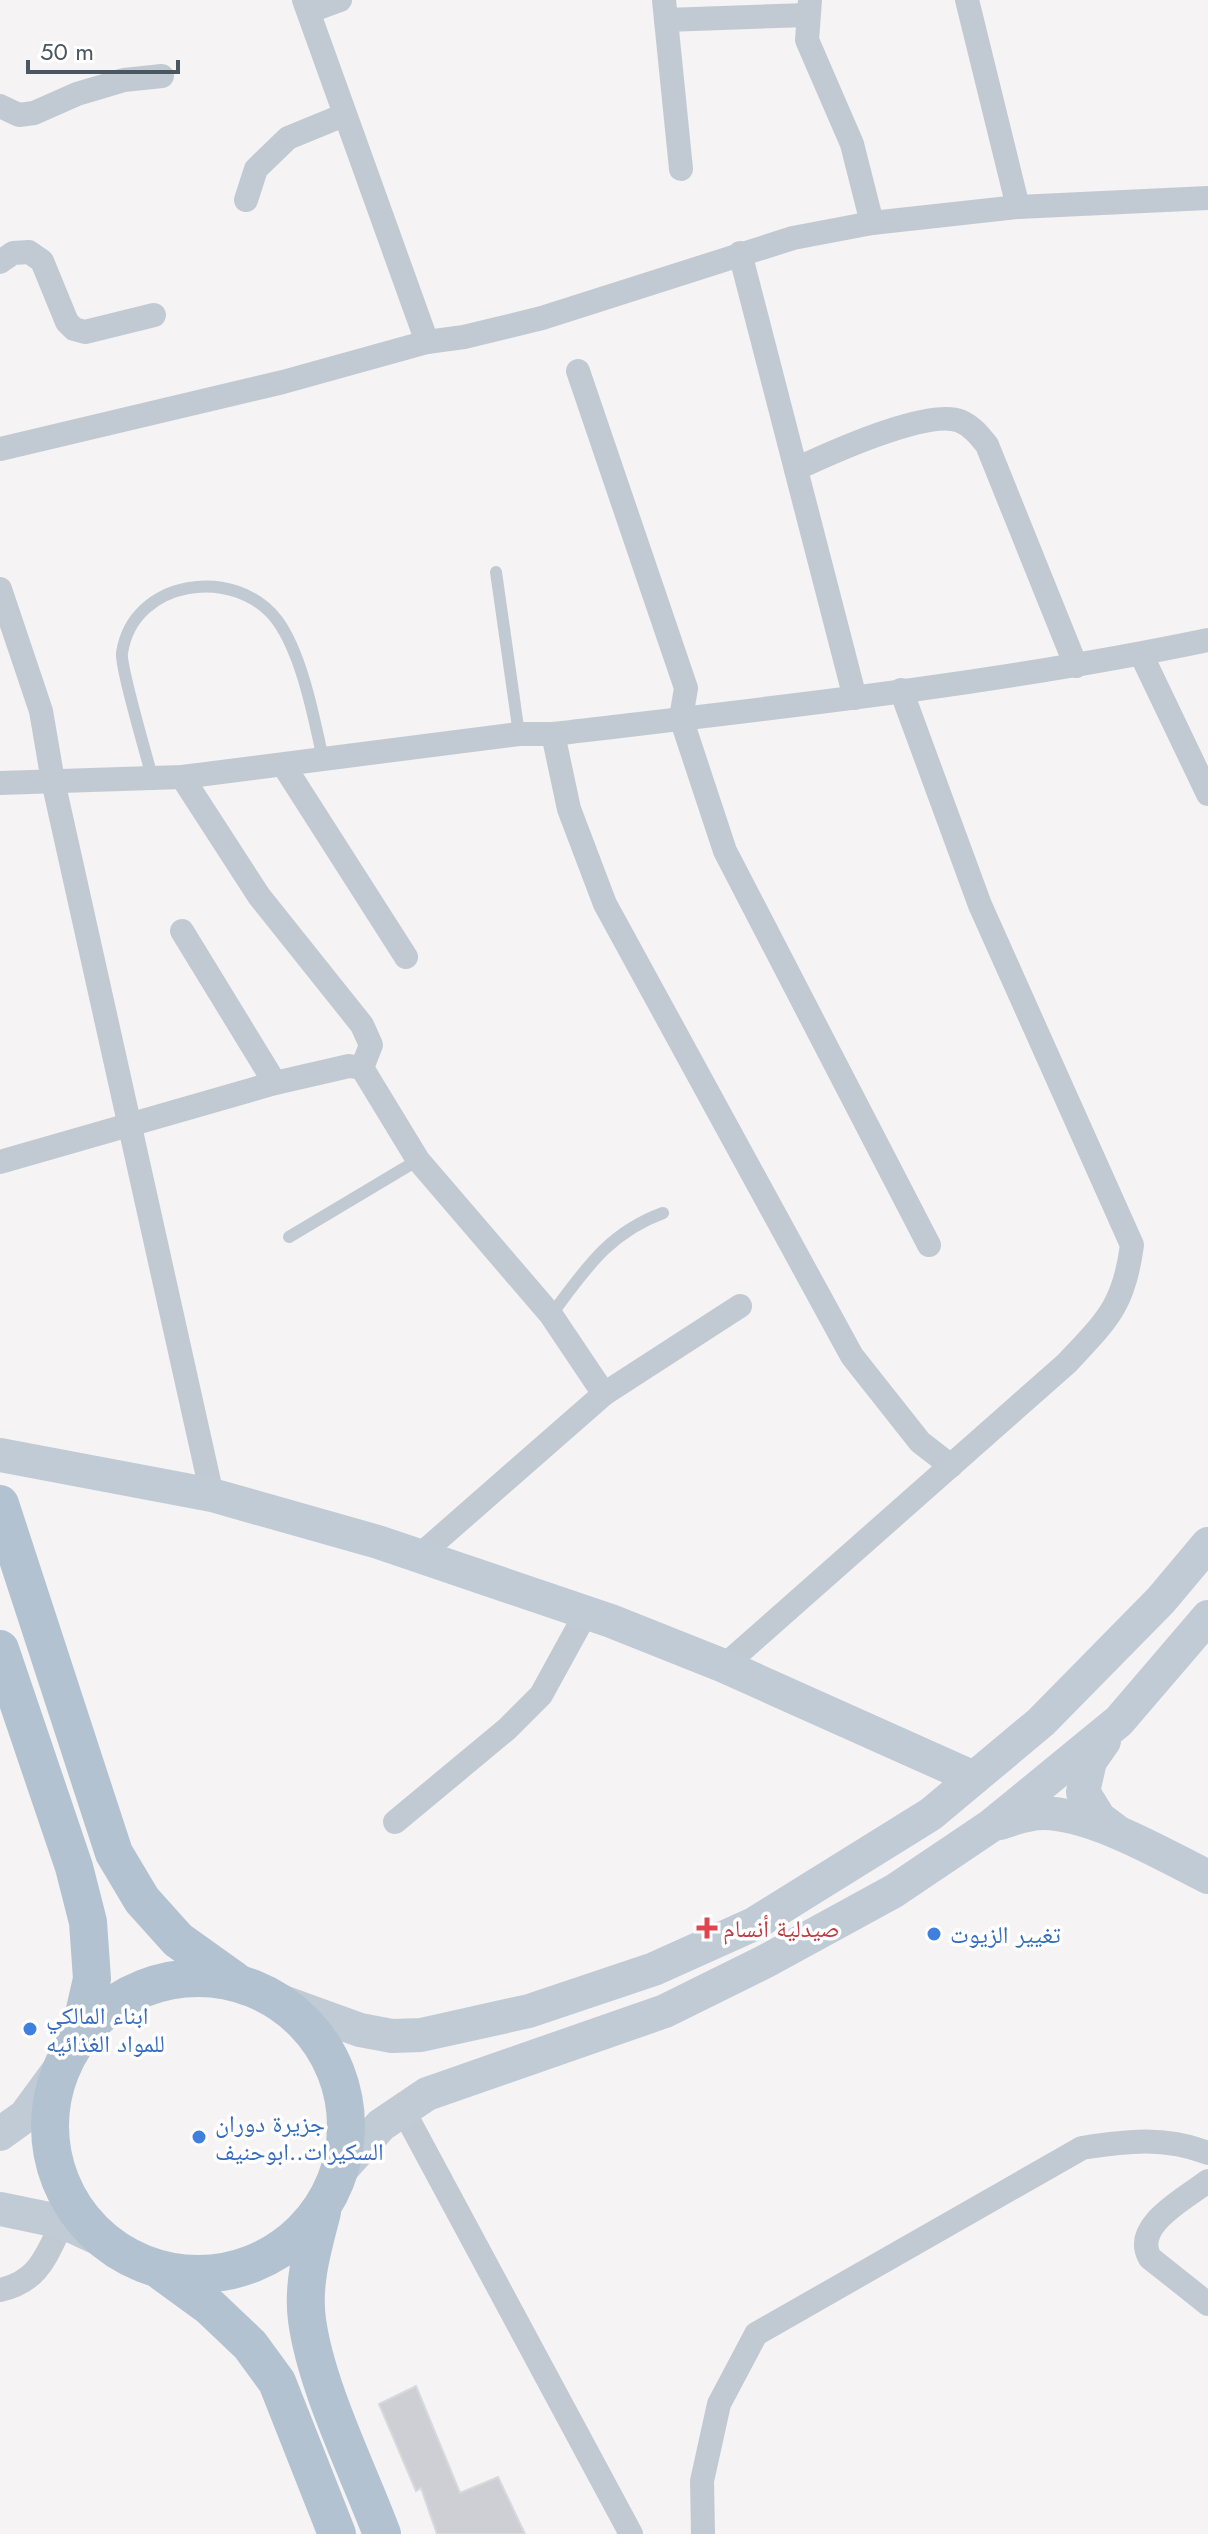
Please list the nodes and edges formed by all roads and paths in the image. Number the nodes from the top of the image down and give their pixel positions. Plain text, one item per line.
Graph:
1 (340, 0) edge
2 (967, 0) edge
3 (307, 5) edge
4 (808, 7) edge
5 (665, 10) edge
6 (162, 76) dead end
7 (0, 106) edge
8 (344, 115) junction
9 (681, 169) dead end
10 (1208, 198) edge
11 (246, 200) dead end
12 (1018, 207) junction
13 (872, 223) junction
14 (740, 253) junction
15 (0, 262) edge
16 (154, 315) dead end
17 (427, 342) junction
18 (578, 371) dead end
19 (0, 449) edge
20 (796, 469) junction
21 (496, 572) dead end
22 (0, 589) edge
23 (1208, 640) edge
24 (1141, 654) junction
25 (1076, 666) junction
26 (901, 690) junction
27 (855, 698) junction
28 (681, 718) junction
29 (519, 734) junction
30 (553, 734) junction
31 (323, 759) junction
32 (284, 766) junction
33 (152, 777) junction
34 (182, 777) junction
35 (53, 781) junction
36 (0, 783) edge
37 (1208, 794) edge
38 (182, 931) dead end
39 (406, 957) dead end
40 (362, 1068) junction
41 (275, 1083) junction
42 (129, 1125) junction
43 (418, 1160) junction
44 (0, 1162) edge
45 (663, 1213) dead end
46 (289, 1237) dead end
47 (929, 1245) dead end
48 (740, 1306) dead end
49 (551, 1315) junction
50 (604, 1394) junction
51 (0, 1455) edge
52 (951, 1466) junction
53 (212, 1495) junction
54 (0, 1504) edge
55 (1208, 1544) edge
56 (419, 1556) junction
57 (586, 1613) junction
58 (1208, 1617) edge
59 (0, 1649) edge
60 (724, 1666) junction
61 (1119, 1721) junction
62 (974, 1778) junction
63 (395, 1822) dead end
64 (992, 1825) junction
65 (1122, 1835) junction
66 (1208, 1877) edge
67 (234, 1980) junction
68 (280, 2001) junction
69 (70, 2052) junction
70 (402, 2108) junction
71 (0, 2134) edge
72 (1208, 2153) edge
73 (339, 2172) junction
74 (1208, 2181) edge
75 (323, 2206) junction
76 (0, 2209) edge
77 (63, 2222) junction
78 (100, 2239) junction
79 (159, 2270) junction
80 (0, 2290) edge
81 (1208, 2304) edge
82 (337, 2534) edge
83 (382, 2534) edge
84 (631, 2534) edge
85 (703, 2534) edge

1 - 3 street
2 - 12 street
3 - 8 street
4 - 5 street
4 - 13 street
5 - 9 street
6 - 7 street
8 - 11 street
8 - 17 street
10 - 12 street
12 - 13 street
13 - 14 street
14 - 17 street
14 - 20 street
15 - 16 street
17 - 19 street
18 - 28 street
20 - 25 street
20 - 27 street
21 - 29 lane
22 - 35 street
23 - 24 street
24 - 25 street
24 - 37 street
25 - 26 street
26 - 27 street
26 - 52 street
27 - 28 street
28 - 30 street
28 - 47 street
29 - 30 street
29 - 31 street
30 - 52 street
31 - 32 street
31 - 33 lane
32 - 34 street
32 - 39 street
33 - 34 street
33 - 35 street
34 - 40 street
35 - 36 street
35 - 42 street
38 - 41 street
40 - 41 street
40 - 43 street
41 - 42 street
42 - 44 street
42 - 53 street
43 - 46 lane
43 - 49 street
45 - 49 lane
48 - 50 street
49 - 50 street
50 - 56 street
51 - 53 main road
52 - 60 street
53 - 56 main road
54 - 67 main road
55 - 62 main road
56 - 57 main road
57 - 60 main road
57 - 63 street
58 - 61 main road
59 - 69 main road
60 - 62 main road
61 - 64 main road
61 - 65 main road
62 - 68 main road
64 - 65 main road
64 - 70 main road
65 - 66 main road
67 - 68 main road
67 - 69 main road
68 - 73 main road
69 - 71 main road
69 - 78 main road
70 - 73 main road
70 - 84 street
72 - 85 street
73 - 75 main road
74 - 81 street
75 - 79 main road
75 - 83 main road
76 - 77 main road
77 - 78 main road
77 - 80 street
78 - 79 main road
79 - 82 main road

